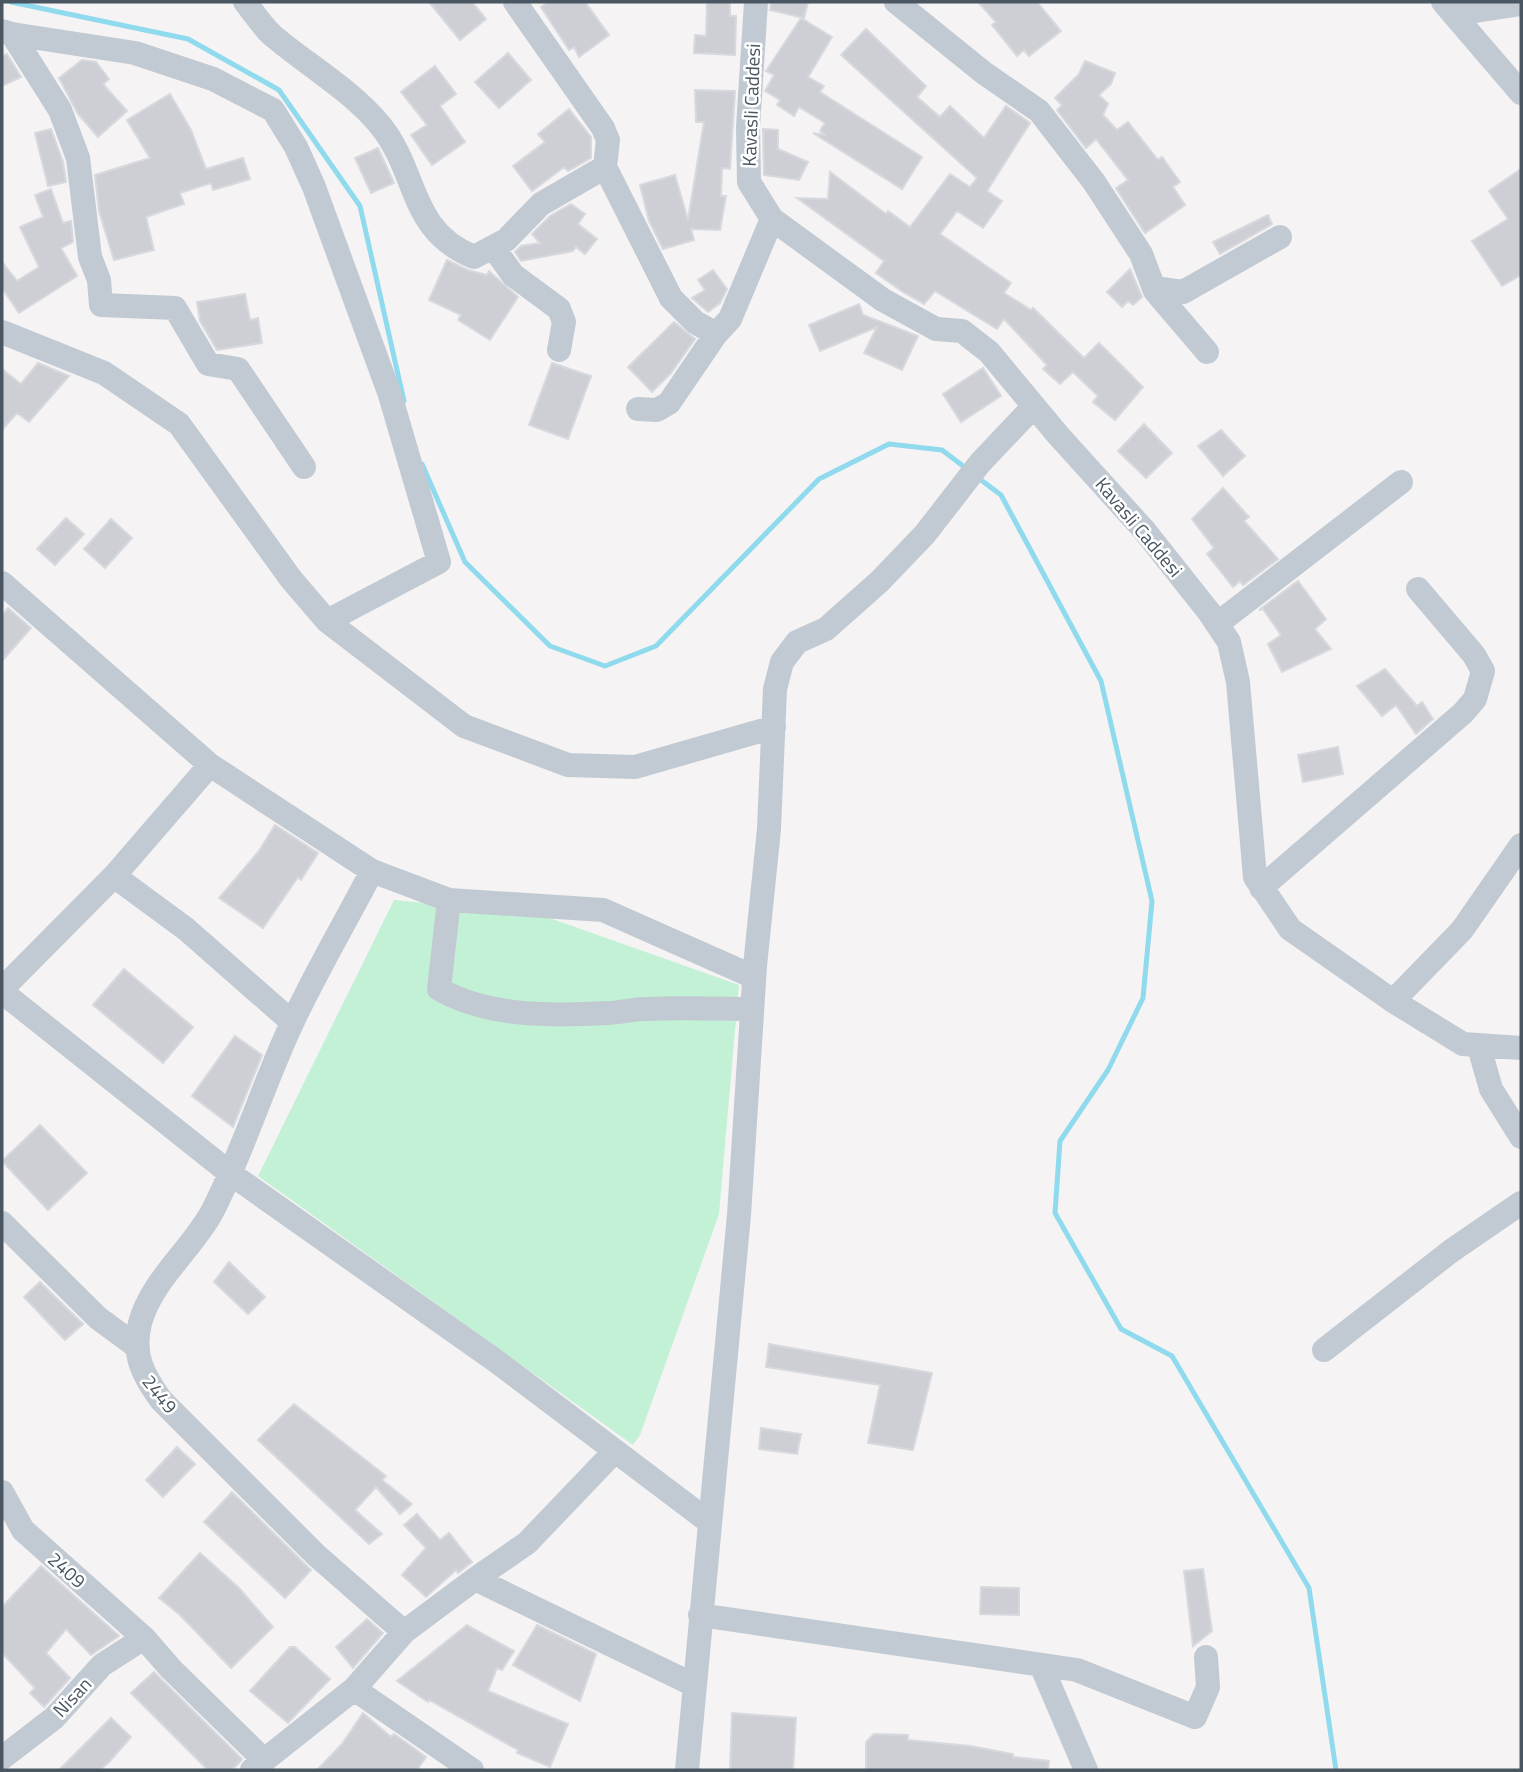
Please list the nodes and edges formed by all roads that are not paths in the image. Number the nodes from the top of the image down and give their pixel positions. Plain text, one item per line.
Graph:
1 (245, 2) edge
2 (515, 2) edge
3 (756, 2) edge
4 (896, 2) edge
5 (1521, 4) edge
6 (1449, 8) edge
7 (7, 32) edge
8 (1521, 93) edge
9 (605, 167) junction
10 (772, 219) junction
11 (1280, 237) dead end
12 (493, 247) junction
13 (1154, 288) junction
14 (2, 332) edge
15 (716, 334) junction
16 (559, 350) dead end
17 (1207, 352) dead end
18 (1034, 406) junction
19 (638, 410) dead end
20 (304, 467) dead end
21 (1401, 482) dead end
22 (2, 583) edge
23 (1418, 589) dead end
24 (327, 621) junction
25 (1217, 624) junction
26 (774, 727) junction
27 (210, 765) junction
28 (1521, 845) edge
29 (372, 871) junction
30 (114, 876) junction
31 (1261, 888) junction
32 (449, 900) junction
33 (754, 976) junction
34 (2, 990) edge
35 (1393, 1001) junction
36 (752, 1009) junction
37 (292, 1022) junction
38 (1479, 1047) junction
39 (1521, 1048) edge
40 (1521, 1137) edge
41 (231, 1174) junction
42 (1521, 1203) edge
43 (2, 1223) edge
44 (136, 1346) junction
45 (1324, 1350) dead end
46 (615, 1451) junction
47 (2, 1492) edge
48 (708, 1521) junction
49 (475, 1578) junction
50 (700, 1615) junction
51 (404, 1632) junction
52 (144, 1638) junction
53 (1206, 1657) dead end
54 (1041, 1665) junction
55 (694, 1685) junction
56 (354, 1689) junction
57 (2, 1758) edge
58 (258, 1765) edge
59 (472, 1770) edge
60 (687, 1770) edge
61 (1086, 1770) edge

1 - 12 street
2 - 9 street
3 - 10 street, Kavasli Caddesi
4 - 13 street
5 - 6 street
6 - 8 street
7 - 20 street
7 - 24 street
9 - 12 street
9 - 15 street
10 - 15 street
10 - 18 street, Kavasli Caddesi
11 - 13 street
12 - 16 street
13 - 17 street
14 - 24 street
15 - 19 street
18 - 25 street, Kavasli Caddesi
18 - 26 street
21 - 25 street
22 - 27 street
23 - 31 street
24 - 26 street
25 - 31 street, Kavasli Caddesi
26 - 33 street
27 - 29 street
27 - 30 street
28 - 35 street
29 - 32 street
29 - 37 street
30 - 34 street
30 - 37 street
31 - 35 street, Kavasli Caddesi
32 - 33 street
32 - 36 street
33 - 36 street
34 - 41 street
35 - 38 street, Kavasli Caddesi
36 - 48 street
37 - 41 street
38 - 39 street, Kavasli Caddesi
38 - 40 street
41 - 44 street
41 - 46 street
42 - 45 street
43 - 44 street
44 - 51 street, 2449
46 - 48 street
46 - 49 street
47 - 52 street, 2409
48 - 50 street
49 - 51 street
49 - 55 street
50 - 54 street
50 - 55 street
51 - 56 street
52 - 57 street, Nisan
52 - 58 street, 2409
53 - 54 street
54 - 61 street
55 - 60 street
56 - 58 street
56 - 59 street

